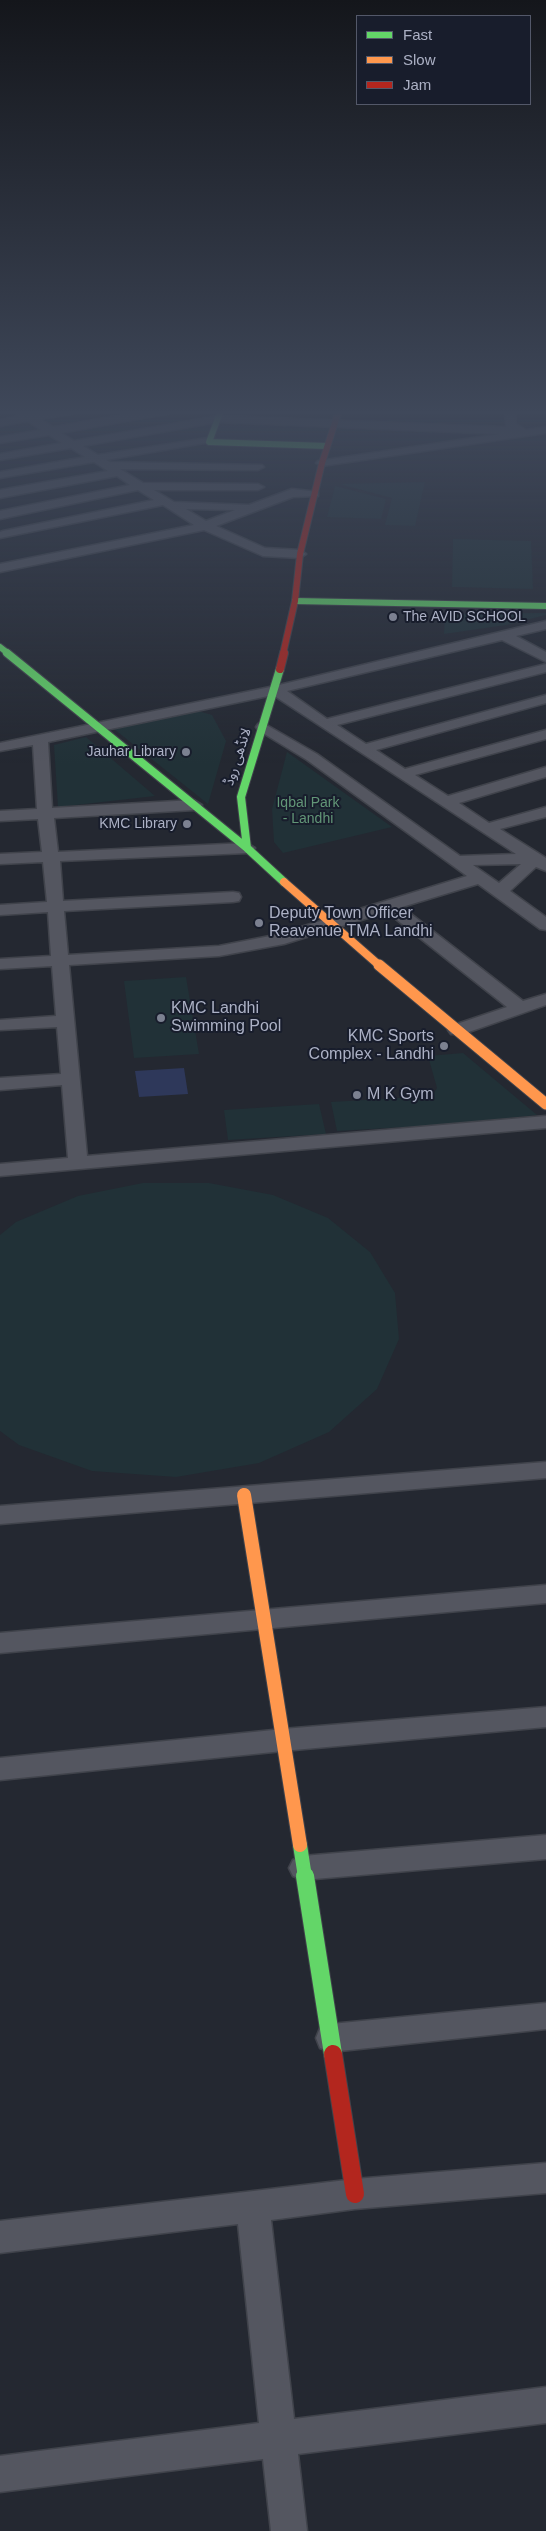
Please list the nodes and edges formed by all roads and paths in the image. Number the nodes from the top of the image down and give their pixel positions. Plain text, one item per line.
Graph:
1 (34, 528) edge
2 (194, 528) edge
3 (210, 528) edge
4 (306, 528) edge
5 (2, 534) edge
6 (300, 554) junction
7 (38, 559) junction
8 (0, 568) edge
9 (295, 601) junction
10 (546, 606) edge
11 (546, 625) edge
12 (506, 636) junction
13 (0, 647) edge
14 (546, 658) edge
15 (546, 668) edge
16 (275, 690) junction
17 (546, 700) edge
18 (325, 724) junction
19 (98, 726) junction
20 (263, 727) junction
21 (546, 734) edge
22 (40, 739) junction
23 (0, 747) edge
24 (363, 749) junction
25 (546, 772) edge
26 (402, 774) junction
27 (446, 802) junction
28 (194, 805) junction
29 (546, 812) edge
30 (44, 813) junction
31 (0, 816) edge
32 (487, 828) junction
33 (247, 848) junction
34 (51, 856) junction
35 (0, 860) edge
36 (542, 860) edge
37 (456, 861) junction
38 (479, 878) junction
39 (499, 892) junction
40 (233, 897) dead end
41 (390, 906) junction
42 (56, 907) junction
43 (0, 910) edge
44 (331, 925) junction
45 (546, 925) edge
46 (61, 960) junction
47 (0, 964) edge
48 (532, 1004) edge
49 (546, 1017) edge
50 (66, 1021) junction
51 (0, 1025) edge
52 (457, 1030) junction
53 (71, 1079) junction
54 (0, 1084) edge
55 (546, 1104) edge
56 (546, 1122) edge
57 (78, 1164) junction
58 (0, 1170) edge
59 (546, 1470) edge
60 (244, 1495) junction
61 (0, 1515) edge
62 (546, 1594) edge
63 (265, 1619) junction
64 (0, 1643) edge
65 (546, 1717) edge
66 (283, 1740) junction
67 (0, 1769) edge
68 (546, 1847) edge
69 (303, 1868) junction
70 (546, 2016) edge
71 (331, 2038) junction
72 (546, 2178) edge
73 (355, 2194) junction
74 (253, 2206) junction
75 (0, 2237) edge
76 (546, 2405) edge
77 (278, 2438) junction
78 (0, 2474) edge
79 (289, 2531) edge

1 - 5 street
2 - 7 street
3 - 6 street
4 - 6 main road, لانڈھی روڈ
5 - 7 street
6 - 9 main road, لانڈھی روڈ
7 - 8 street
9 - 10 main road
9 - 16 main road, لانڈھی روڈ
11 - 12 street
12 - 14 street
12 - 16 street
13 - 19 main road
15 - 18 street
16 - 18 street
16 - 19 street
16 - 20 main road, لانڈھی روڈ
17 - 24 street
18 - 24 street
19 - 22 street
19 - 28 main road
20 - 33 main road, لانڈھی روڈ
20 - 37 street
21 - 26 street
22 - 23 street
22 - 30 street
24 - 26 street
25 - 27 street
26 - 27 street
27 - 32 street
28 - 30 street
28 - 33 main road
29 - 32 street
30 - 31 street
30 - 34 street
32 - 36 street
33 - 34 street
33 - 44 main road
34 - 35 street
34 - 42 street
36 - 37 street
36 - 39 street
37 - 38 street
38 - 39 street
38 - 41 street
39 - 45 street
40 - 42 street
41 - 44 street
41 - 48 street
42 - 43 street
42 - 46 street
44 - 46 street
44 - 52 main road
46 - 47 street
46 - 50 street
48 - 49 street
48 - 52 street
50 - 51 street
50 - 53 street
52 - 55 main road
53 - 54 street
53 - 57 street
56 - 57 street
57 - 58 street
59 - 60 street
60 - 61 street
60 - 63 main road
62 - 63 street
63 - 64 street
63 - 66 main road
65 - 66 street
66 - 67 street
66 - 69 main road
68 - 69 street
69 - 71 main road
70 - 71 street
71 - 73 main road
72 - 73 street
73 - 74 street
74 - 75 street
74 - 77 street
76 - 77 street
77 - 78 street
77 - 79 street

